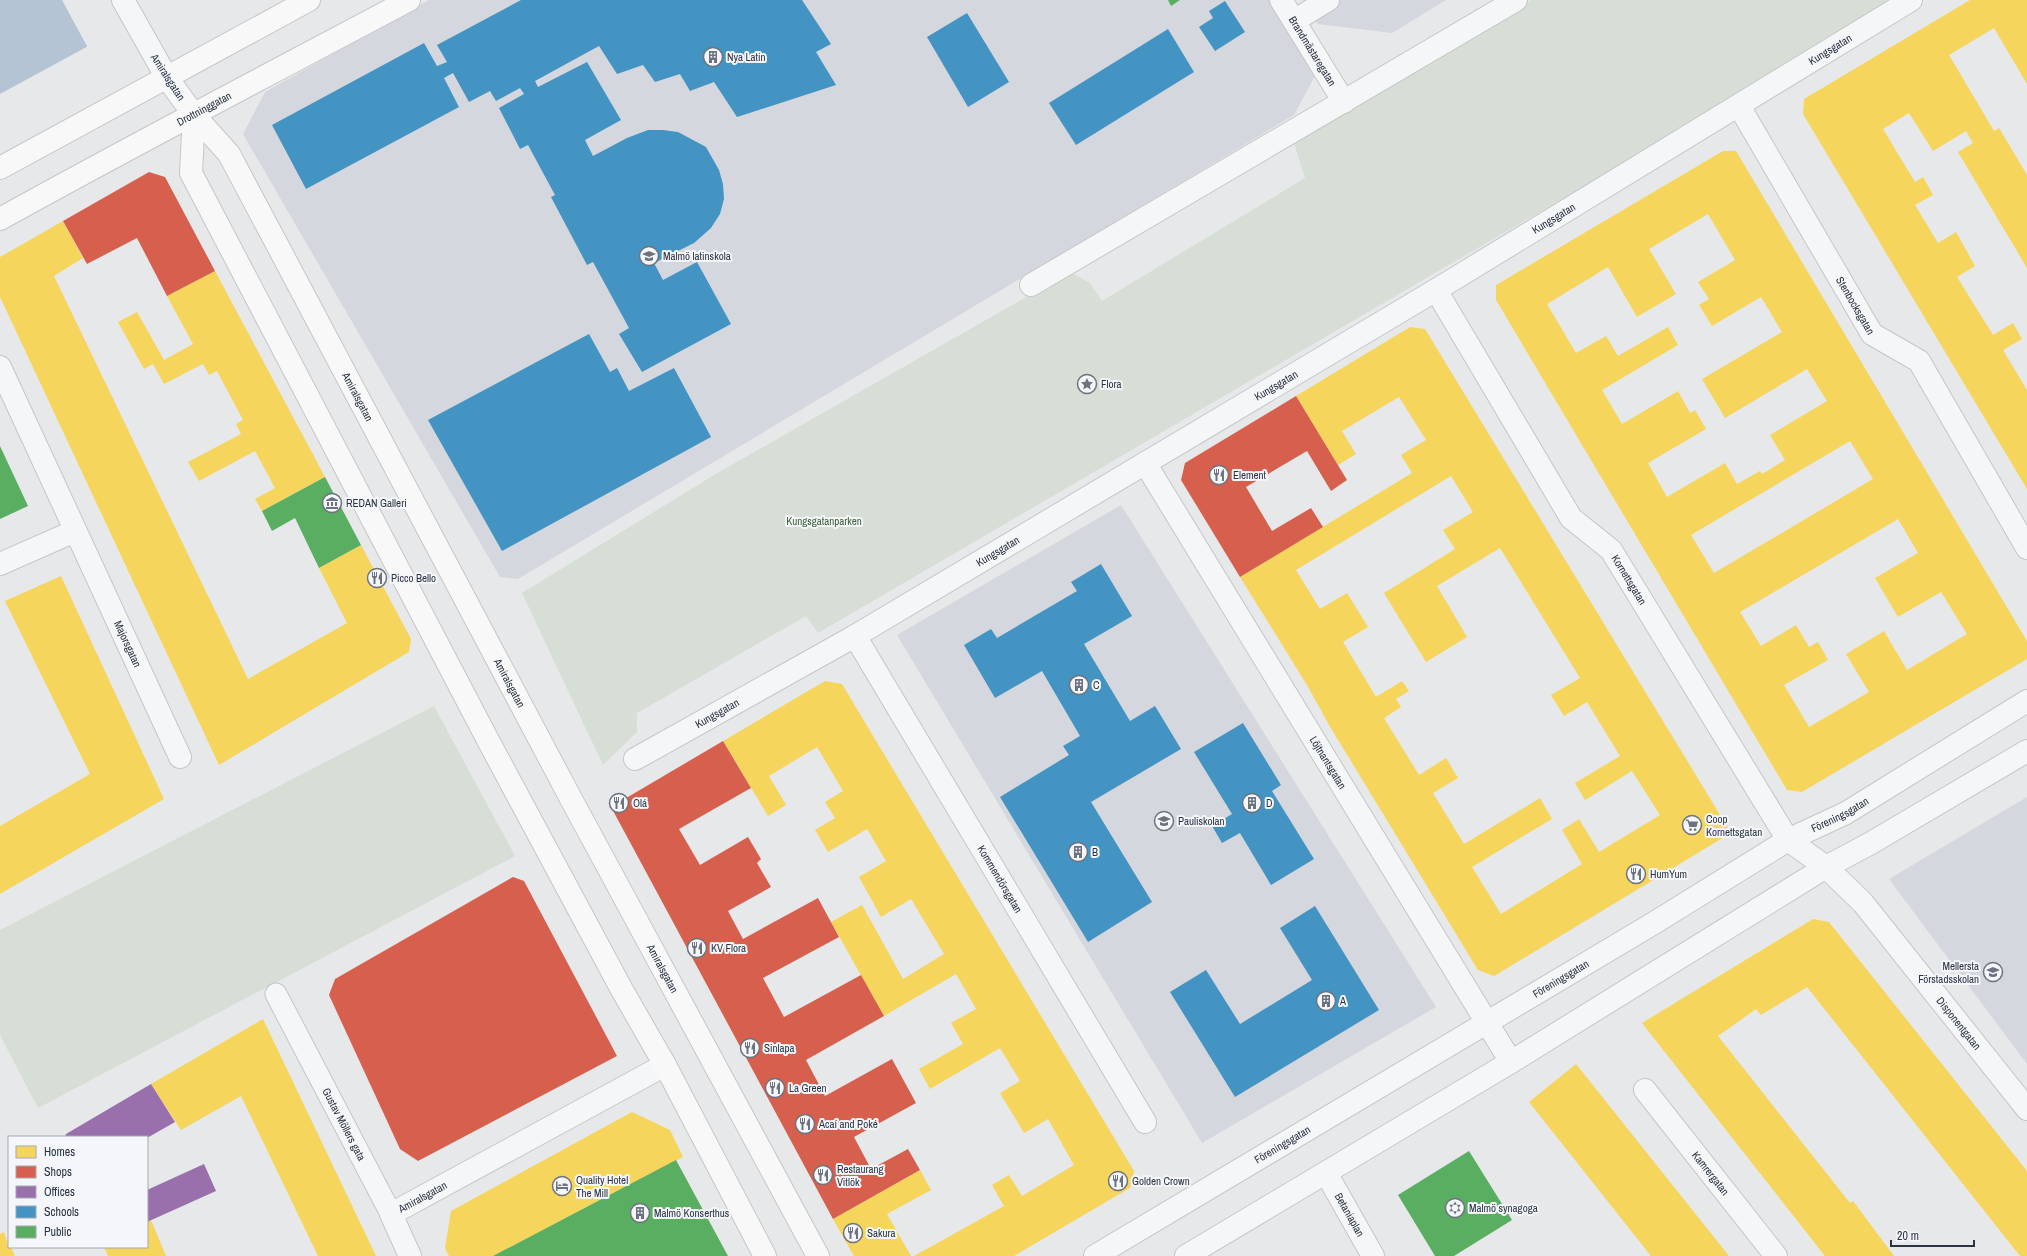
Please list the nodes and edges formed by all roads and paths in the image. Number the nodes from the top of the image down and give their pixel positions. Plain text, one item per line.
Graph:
1 (123, 0) edge
2 (309, 0) edge
3 (409, 0) edge
4 (1281, 0) edge
5 (1328, 0) edge
6 (1516, 0) edge
7 (1911, 0) edge
8 (1294, 21) junction
9 (167, 78) junction
10 (1344, 102) junction
11 (1739, 106) junction
12 (194, 115) junction
13 (0, 168) edge
14 (0, 219) edge
15 (1031, 285) dead end
16 (1436, 290) junction
17 (0, 367) edge
18 (1145, 463) junction
19 (75, 531) junction
20 (2027, 548) edge
21 (0, 564) edge
22 (854, 636) junction
23 (2027, 701) edge
24 (2027, 751) edge
25 (180, 758) dead end
26 (635, 759) dead end
27 (1788, 840) junction
28 (1826, 867) junction
29 (276, 994) dead end
30 (1487, 1022) junction
31 (1511, 1062) junction
32 (665, 1065) junction
33 (1645, 1090) dead end
34 (2027, 1109) edge
35 (1145, 1122) dead end
36 (1326, 1173) junction
37 (391, 1214) junction
38 (1196, 1254) edge
39 (410, 1256) edge
40 (765, 1256) edge
41 (818, 1256) edge
42 (1095, 1256) edge
43 (1374, 1256) edge
44 (1776, 1256) edge

1 - 9 street, Amiralsgatan
2 - 9 main road
3 - 12 main road, Drottninggatan
4 - 8 street, Brandmästaregatan
5 - 8 street
6 - 10 street
7 - 11 street, Kungsgatan
8 - 10 street, Brandmästaregatan
9 - 12 main road, Amiralsgatan
9 - 13 main road
10 - 15 street
11 - 16 street, Kungsgatan
11 - 20 street, Stenbocksgatan
12 - 14 main road, Drottninggatan
12 - 32 main road
12 - 41 main road, Amiralsgatan
16 - 18 street, Kungsgatan
16 - 27 street, Kornettsgatan
17 - 19 street, Majorsgatan
18 - 22 street, Kungsgatan
18 - 30 street, Löjtnantsgatan
19 - 21 street
19 - 25 street, Majorsgatan
22 - 26 street, Kungsgatan
22 - 35 street, Kommendörsgatan
23 - 27 street, Föreningsgatan
24 - 28 street
27 - 28 street, Kornettsgatan
27 - 30 street, Föreningsgatan
28 - 31 street
28 - 34 street, Disponentgatan
29 - 37 street, Gustav Möllers gata
30 - 31 street, Löjtnantsgatan
30 - 42 street, Föreningsgatan
31 - 36 street
32 - 37 street, Amiralsgatan
32 - 40 main road
33 - 44 street, Kamrergatan
36 - 38 street
36 - 43 street, Betaniaplan
37 - 39 street, Gustav Möllers gata

